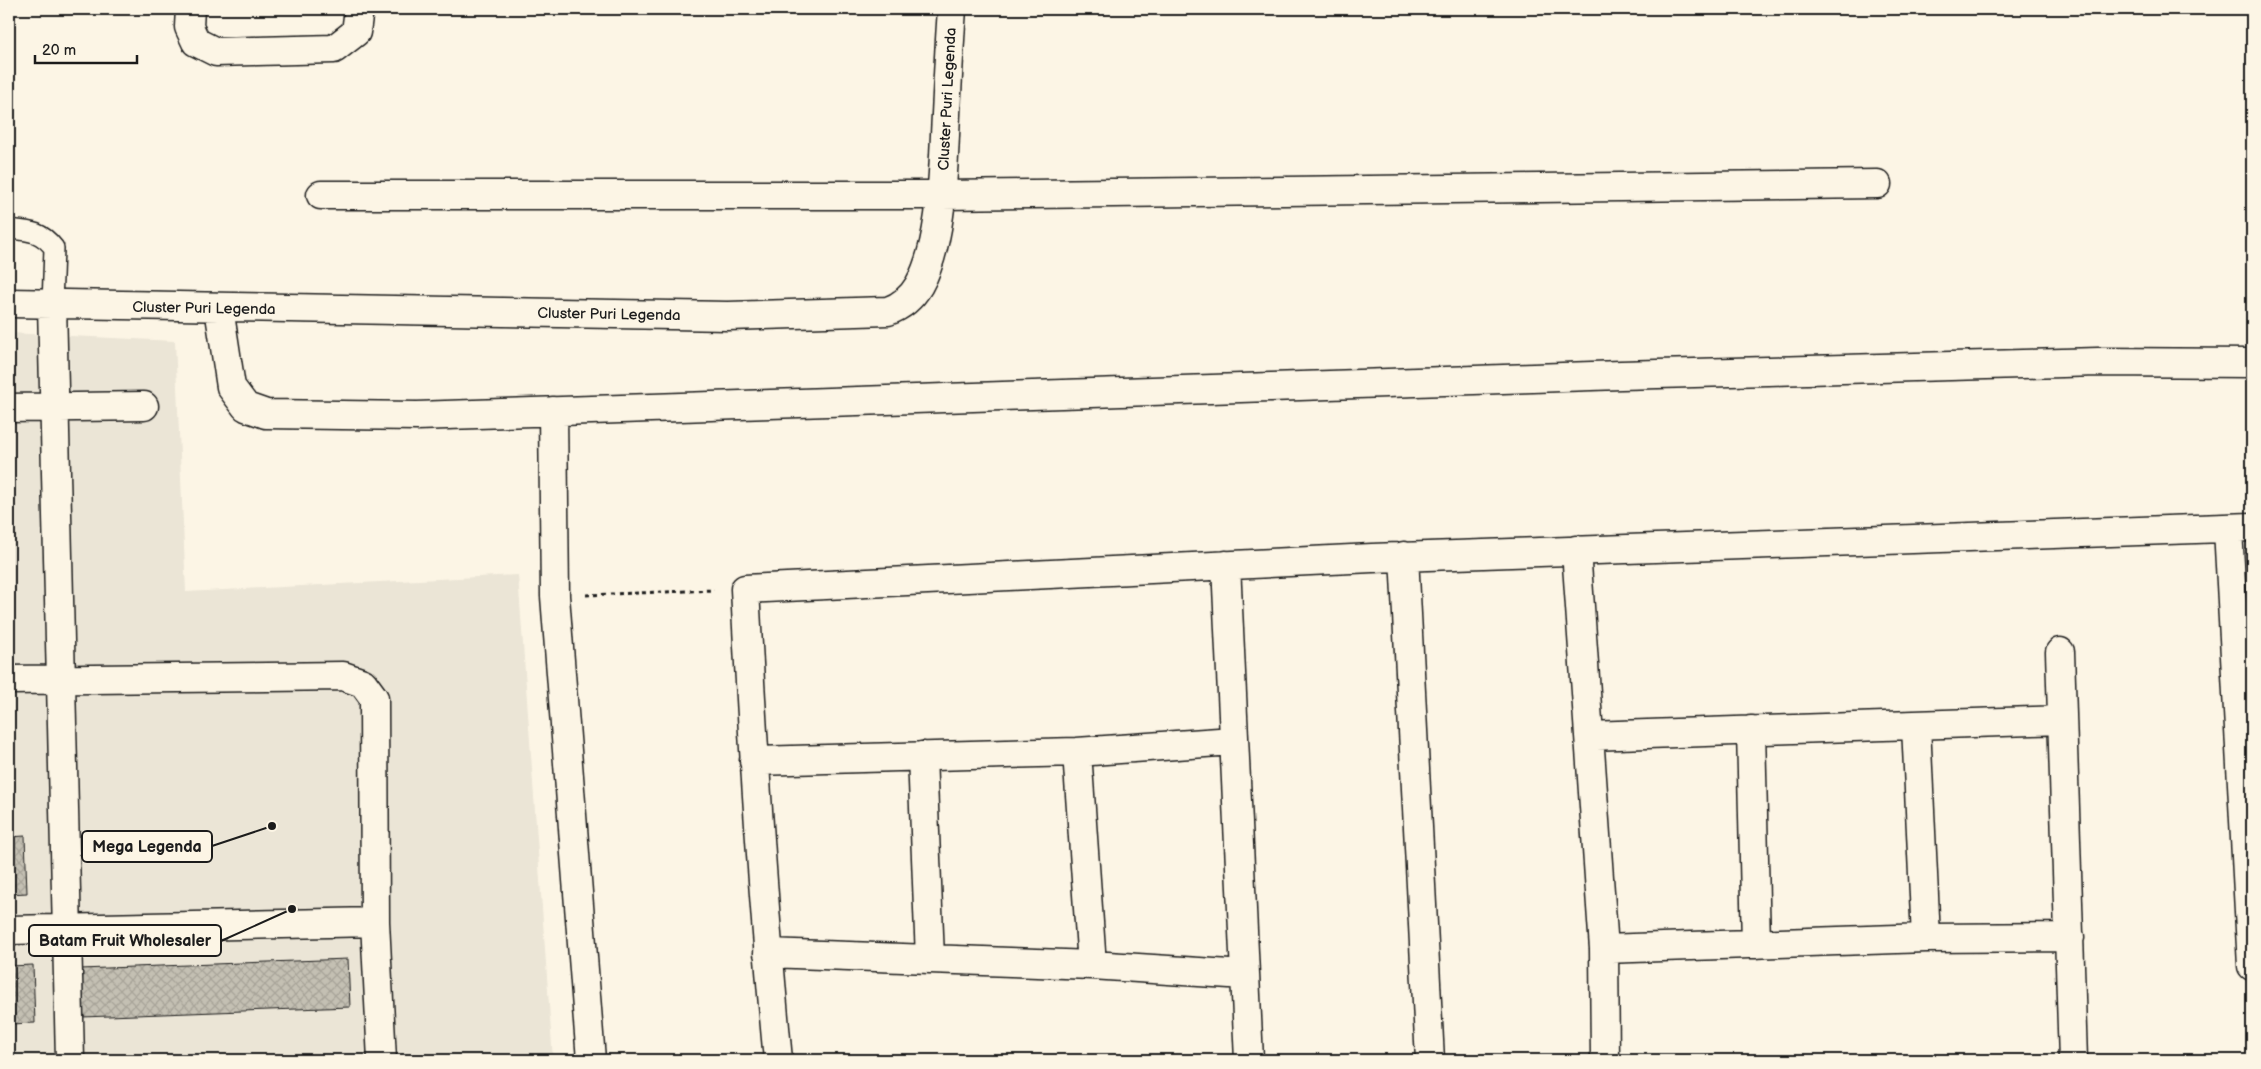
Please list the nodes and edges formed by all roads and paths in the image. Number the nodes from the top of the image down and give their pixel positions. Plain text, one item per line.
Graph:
1 (190, 9) edge
2 (359, 9) edge
3 (952, 9) edge
4 (1877, 184) dead end
5 (321, 195) dead end
6 (942, 195) junction
7 (9, 229) edge
8 (9, 303) edge
9 (52, 305) junction
10 (219, 308) junction
11 (2252, 362) edge
12 (144, 406) dead end
13 (54, 407) junction
14 (9, 408) edge
15 (553, 411) junction
16 (2240, 528) edge
17 (1576, 550) junction
18 (1404, 556) junction
19 (1226, 565) junction
20 (745, 589) junction
21 (555, 596) junction
22 (2060, 652) dead end
23 (60, 679) junction
24 (9, 680) edge
25 (2062, 720) junction
26 (1916, 726) junction
27 (1751, 730) junction
28 (1589, 736) junction
29 (1233, 741) junction
30 (1077, 752) junction
31 (922, 756) junction
32 (754, 761) junction
33 (375, 922) junction
34 (67, 928) junction
35 (9, 930) edge
36 (2070, 937) junction
37 (1926, 938) junction
38 (1756, 944) junction
39 (1604, 949) junction
40 (768, 954) junction
41 (930, 959) junction
42 (1092, 965) junction
43 (2252, 966) edge
44 (1245, 975) junction
45 (70, 1060) edge
46 (382, 1060) edge
47 (591, 1060) edge
48 (778, 1060) edge
49 (1249, 1060) edge
50 (1430, 1060) edge
51 (1605, 1060) edge
52 (2073, 1060) edge

1 - 2 street
3 - 6 street, Cluster Puri Legenda
4 - 6 street
5 - 6 street
6 - 10 street, Cluster Puri Legenda
7 - 9 lane
8 - 9 street, Cluster Puri Legenda
9 - 10 street, Cluster Puri Legenda
9 - 13 street
10 - 15 street
11 - 15 street
12 - 13 street
13 - 14 street
13 - 23 street
15 - 21 street
16 - 17 street
16 - 43 street
17 - 18 street
17 - 28 street
18 - 19 street
18 - 50 street
19 - 20 street
19 - 29 street
20 - 21 path
20 - 32 street
21 - 47 street
22 - 25 street
23 - 24 street
23 - 33 street
23 - 34 street
25 - 26 street
25 - 36 street
26 - 27 street
26 - 37 street
27 - 28 street
27 - 38 street
28 - 39 street
29 - 30 street
29 - 44 street
30 - 31 street
30 - 42 street
31 - 32 street
31 - 41 street
32 - 40 street
33 - 34 street
33 - 46 street
34 - 35 street
34 - 45 street
36 - 37 street
36 - 52 street
37 - 38 street
38 - 39 street
39 - 51 street
40 - 41 street
40 - 48 street
41 - 42 street
42 - 44 street
44 - 49 street

